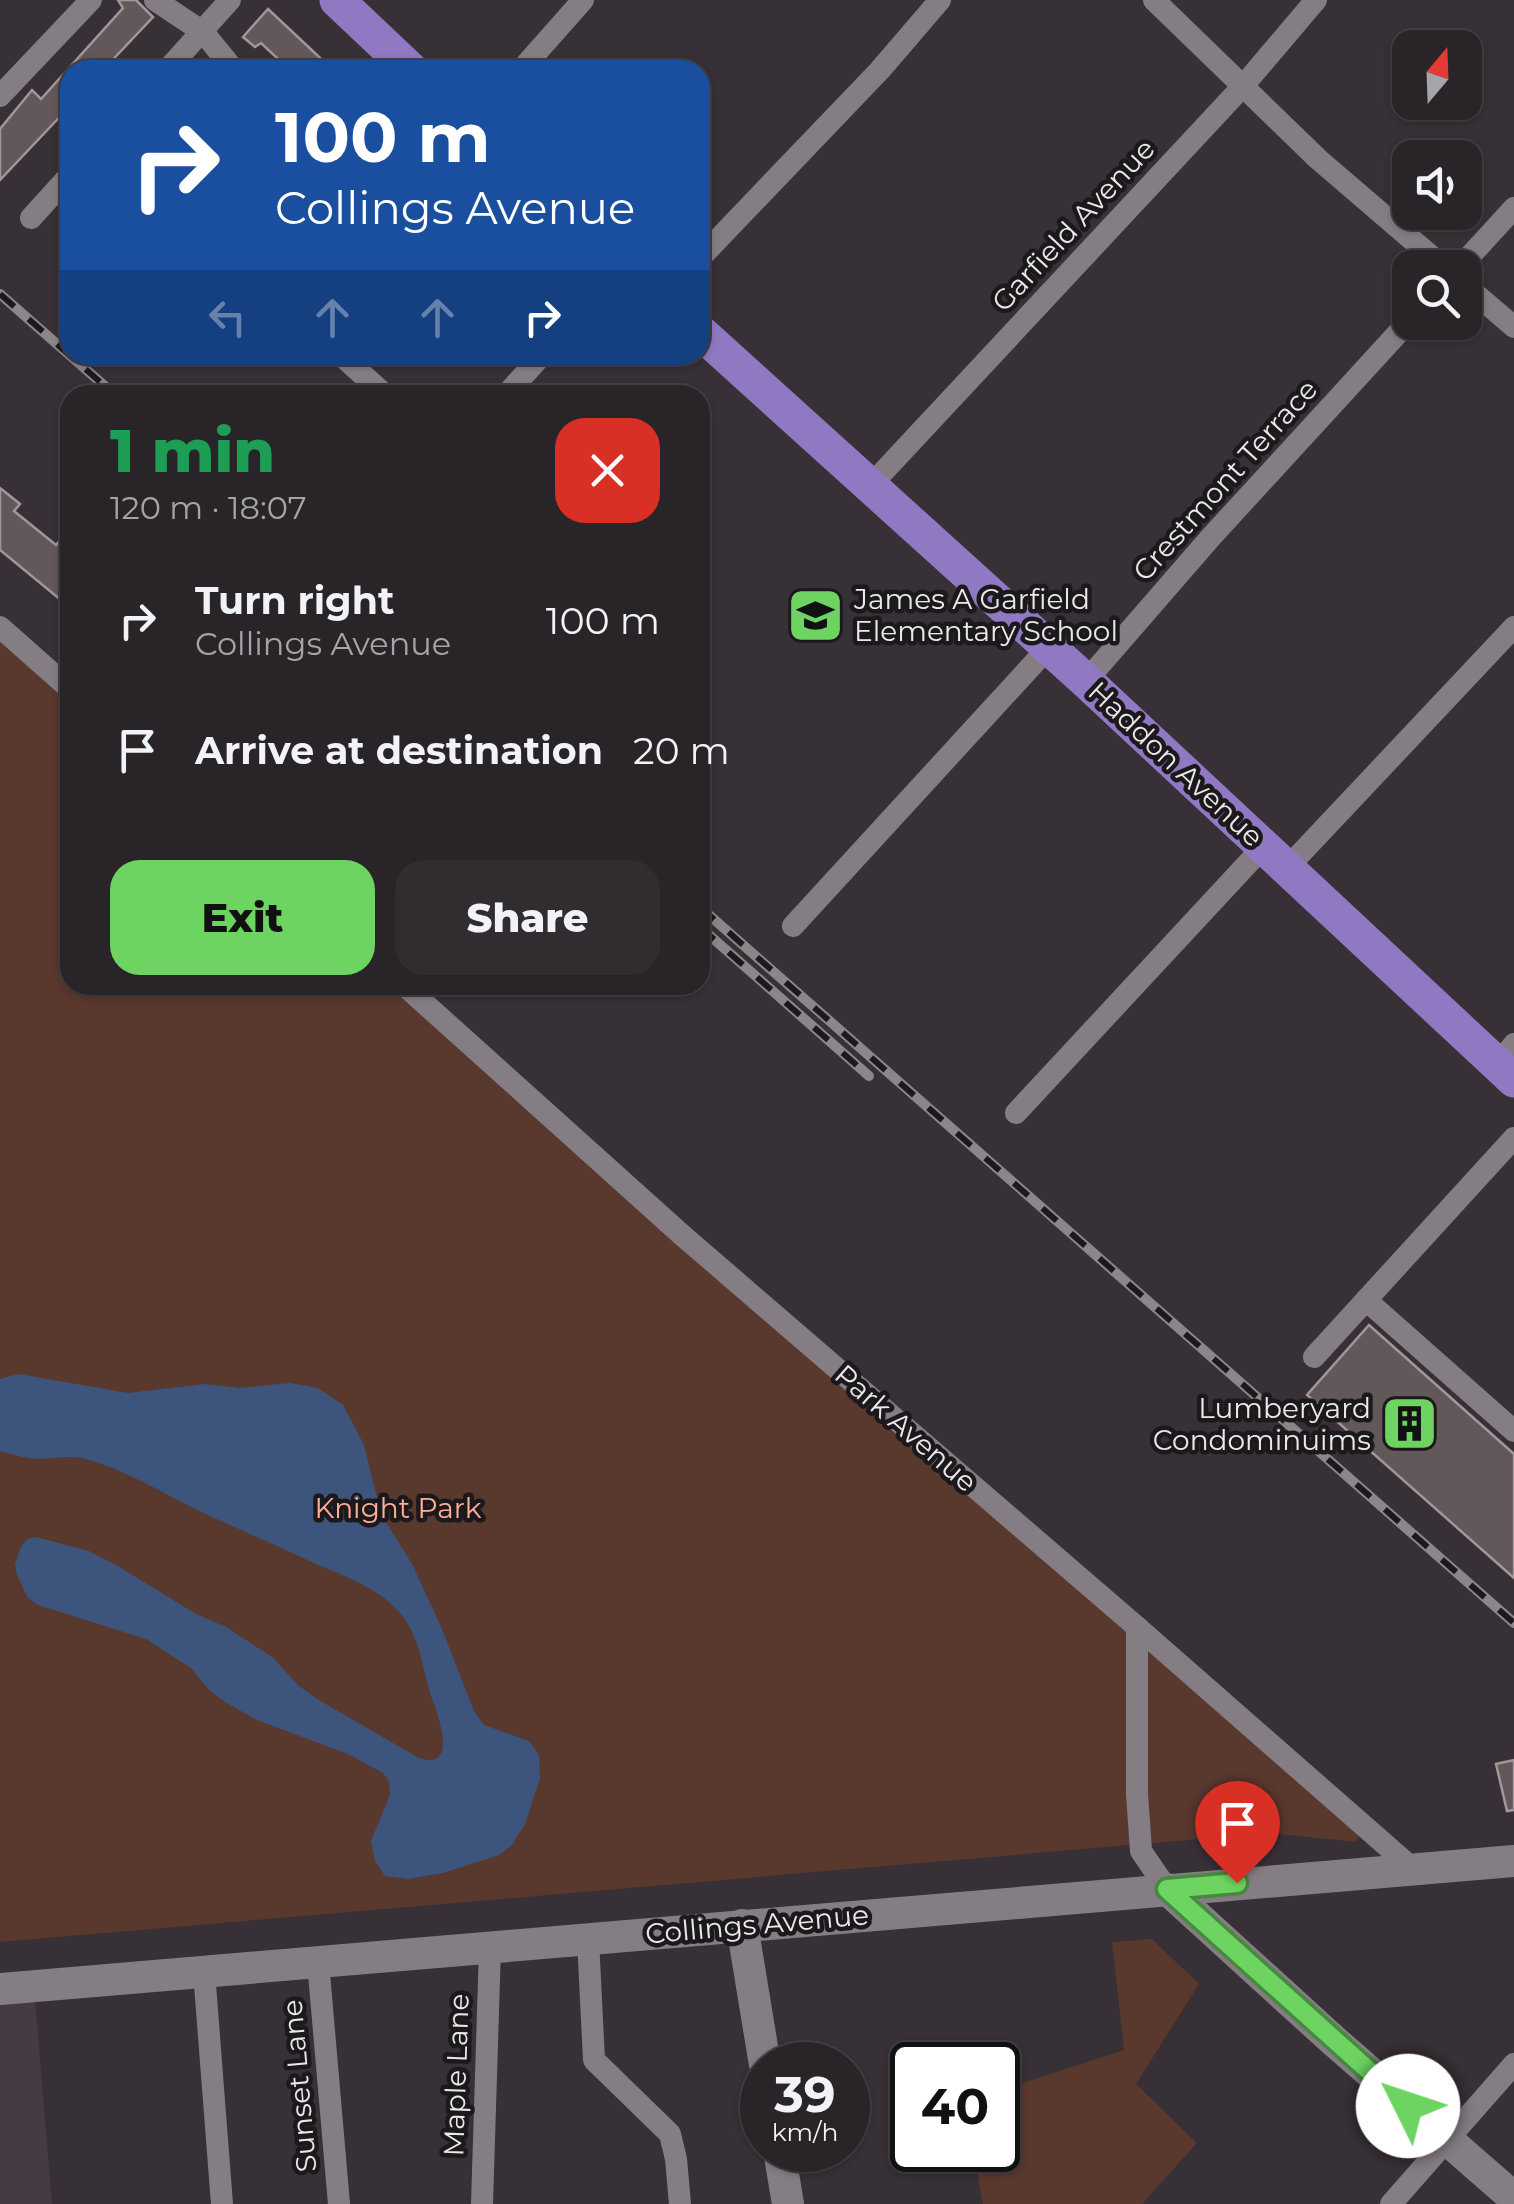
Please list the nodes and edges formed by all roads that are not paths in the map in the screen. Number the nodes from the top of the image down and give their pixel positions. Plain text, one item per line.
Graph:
1 (92, 0) edge
2 (155, 0) edge
3 (230, 0) edge
4 (336, 0) edge
5 (583, 0) edge
6 (940, 0) edge
7 (1154, 0) edge
8 (1316, 0) edge
9 (202, 32) junction
10 (176, 60) edge
11 (226, 60) edge
12 (400, 60) edge
13 (530, 60) edge
14 (1243, 86) junction
15 (0, 96) edge
16 (60, 186) edge
17 (1514, 208) edge
18 (31, 218) dead end
19 (710, 248) edge
20 (1424, 250) edge
21 (1475, 250) edge
22 (1482, 300) edge
23 (1514, 327) edge
24 (1392, 340) edge
25 (710, 341) edge
26 (352, 365) edge
27 (533, 365) edge
28 (374, 385) edge
29 (515, 385) edge
30 (870, 486) junction
31 (0, 627) edge
32 (1514, 627) edge
33 (1048, 648) junction
34 (1086, 680) junction
35 (60, 681) edge
36 (1276, 857) junction
37 (793, 926) dead end
38 (415, 995) edge
39 (1509, 1063) edge
40 (1016, 1113) dead end
41 (1514, 1138) edge
42 (1366, 1300) junction
43 (1314, 1357) dead end
44 (1514, 1432) edge
45 (1137, 1626) junction
46 (1514, 1860) edge
47 (1412, 1868) junction
48 (1167, 1889) junction
49 (742, 1925) junction
50 (588, 1939) junction
51 (490, 1947) junction
52 (318, 1962) junction
53 (204, 1972) junction
54 (0, 1990) edge
55 (761, 2042) edge
56 (1514, 2064) edge
57 (1447, 2140) junction
58 (783, 2172) edge
59 (1514, 2198) edge
60 (222, 2204) edge
61 (339, 2204) edge
62 (482, 2204) edge
63 (680, 2204) edge
64 (788, 2204) edge
65 (1391, 2204) edge

1 - 15 street
2 - 9 street
3 - 9 street
4 - 12 main road
5 - 13 street
6 - 19 street
7 - 14 street
8 - 14 street, Garfield Avenue
9 - 10 street
9 - 11 street
14 - 20 street
14 - 30 street, Garfield Avenue
16 - 18 street
17 - 21 street
22 - 23 street
24 - 34 street, Crestmont Terrace
25 - 30 main road, Haddon Avenue
26 - 28 street
27 - 29 street
30 - 33 main road, Haddon Avenue
31 - 35 street
32 - 36 street
33 - 34 main road, Haddon Avenue
33 - 37 street
34 - 36 main road, Haddon Avenue
36 - 39 main road, Haddon Avenue
36 - 40 street
38 - 45 street, Park Avenue
41 - 42 street
42 - 43 street
42 - 44 street
45 - 47 street, Park Avenue
45 - 48 street
46 - 47 main road, Collings Avenue
47 - 48 main road, Collings Avenue
48 - 49 main road, Collings Avenue
48 - 57 main road
49 - 50 main road, Collings Avenue
49 - 55 main road
50 - 51 main road, Collings Avenue
50 - 63 street
51 - 52 main road, Collings Avenue
51 - 62 street, Maple Lane
52 - 53 main road, Collings Avenue
52 - 61 street, Sunset Lane
53 - 54 main road, Collings Avenue
53 - 60 street
56 - 57 street
57 - 59 main road
57 - 65 street
58 - 64 main road

